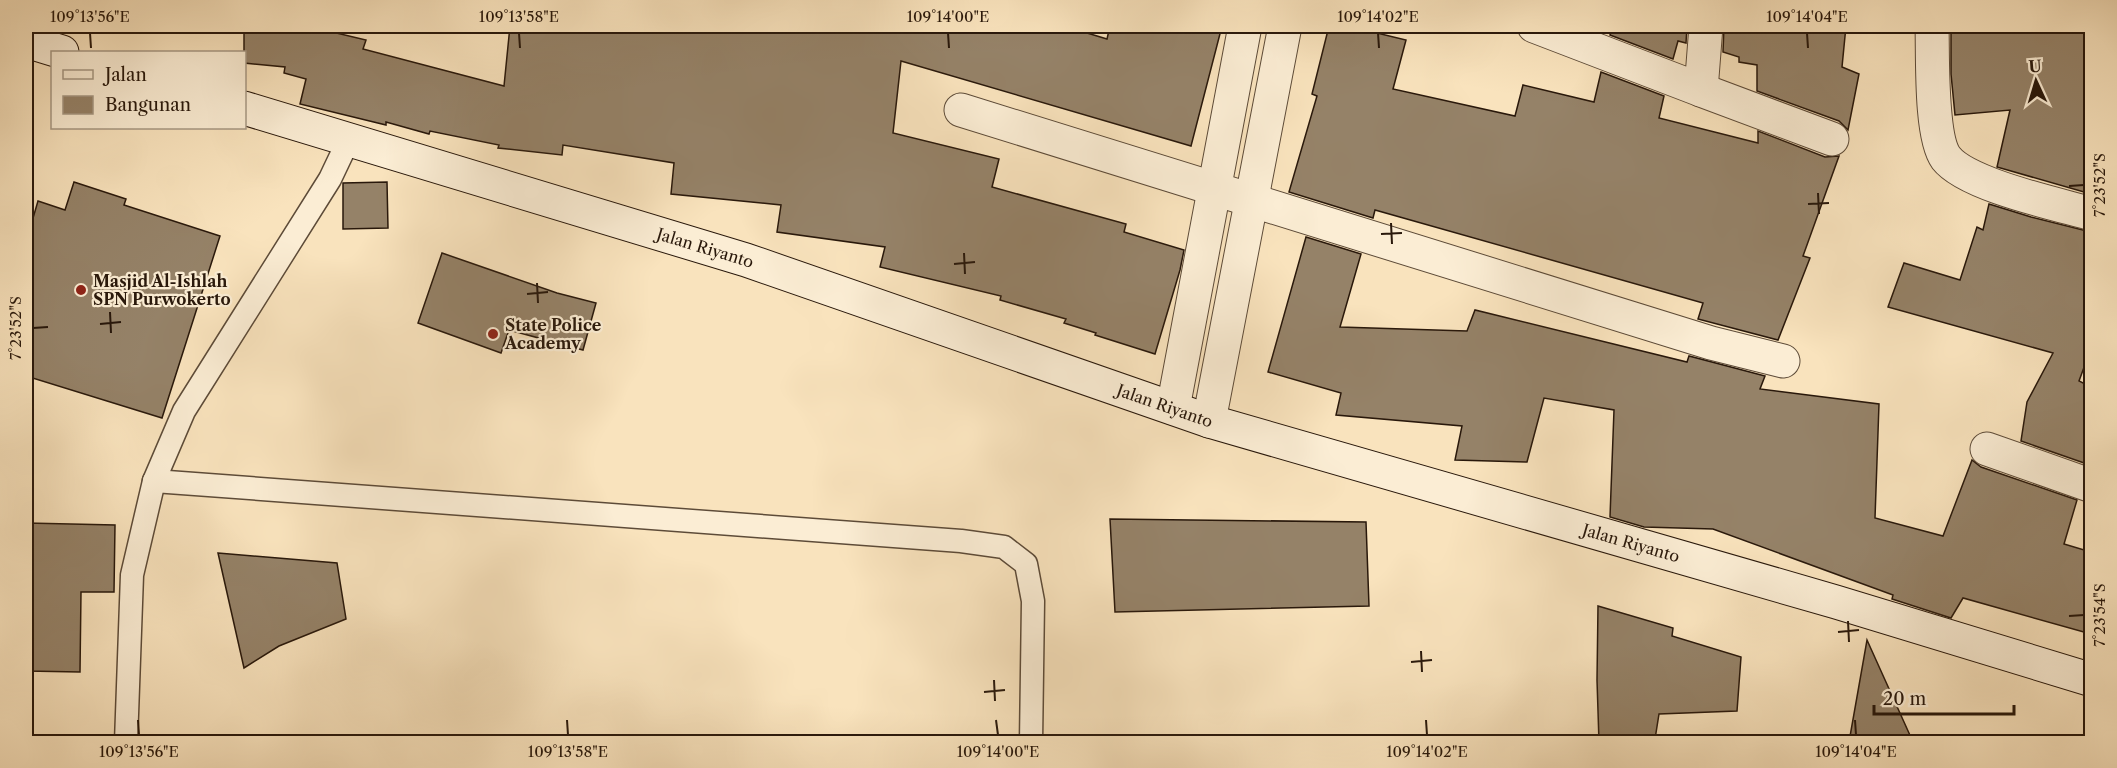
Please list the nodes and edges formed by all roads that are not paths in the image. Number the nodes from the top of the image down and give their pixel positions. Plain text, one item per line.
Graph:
1 (1245, 26) edge
2 (1285, 26) edge
3 (1534, 26) edge
4 (1706, 26) edge
5 (1932, 26) edge
6 (26, 41) edge
7 (59, 51) edge
8 (1701, 90) junction
9 (246, 109) edge
10 (961, 110) dead end
11 (349, 139) junction
12 (1832, 139) dead end
13 (1215, 189) junction
14 (1251, 200) junction
15 (2091, 214) edge
16 (1783, 361) dead end
17 (1173, 408) junction
18 (1209, 421) junction
19 (1987, 449) dead end
20 (154, 481) junction
21 (2091, 486) edge
22 (2091, 680) edge
23 (126, 742) edge
24 (1031, 742) edge

1 - 13 street
2 - 14 street
3 - 8 street
4 - 8 street
5 - 15 street
6 - 7 street
8 - 12 street
9 - 11 street, Jalan Riyanto
10 - 13 street
11 - 17 street, Jalan Riyanto
11 - 20 lane
13 - 14 street
13 - 17 street
14 - 16 street
14 - 18 street
17 - 18 street, Jalan Riyanto
18 - 22 street, Jalan Riyanto
19 - 21 street
20 - 23 lane
20 - 24 lane

